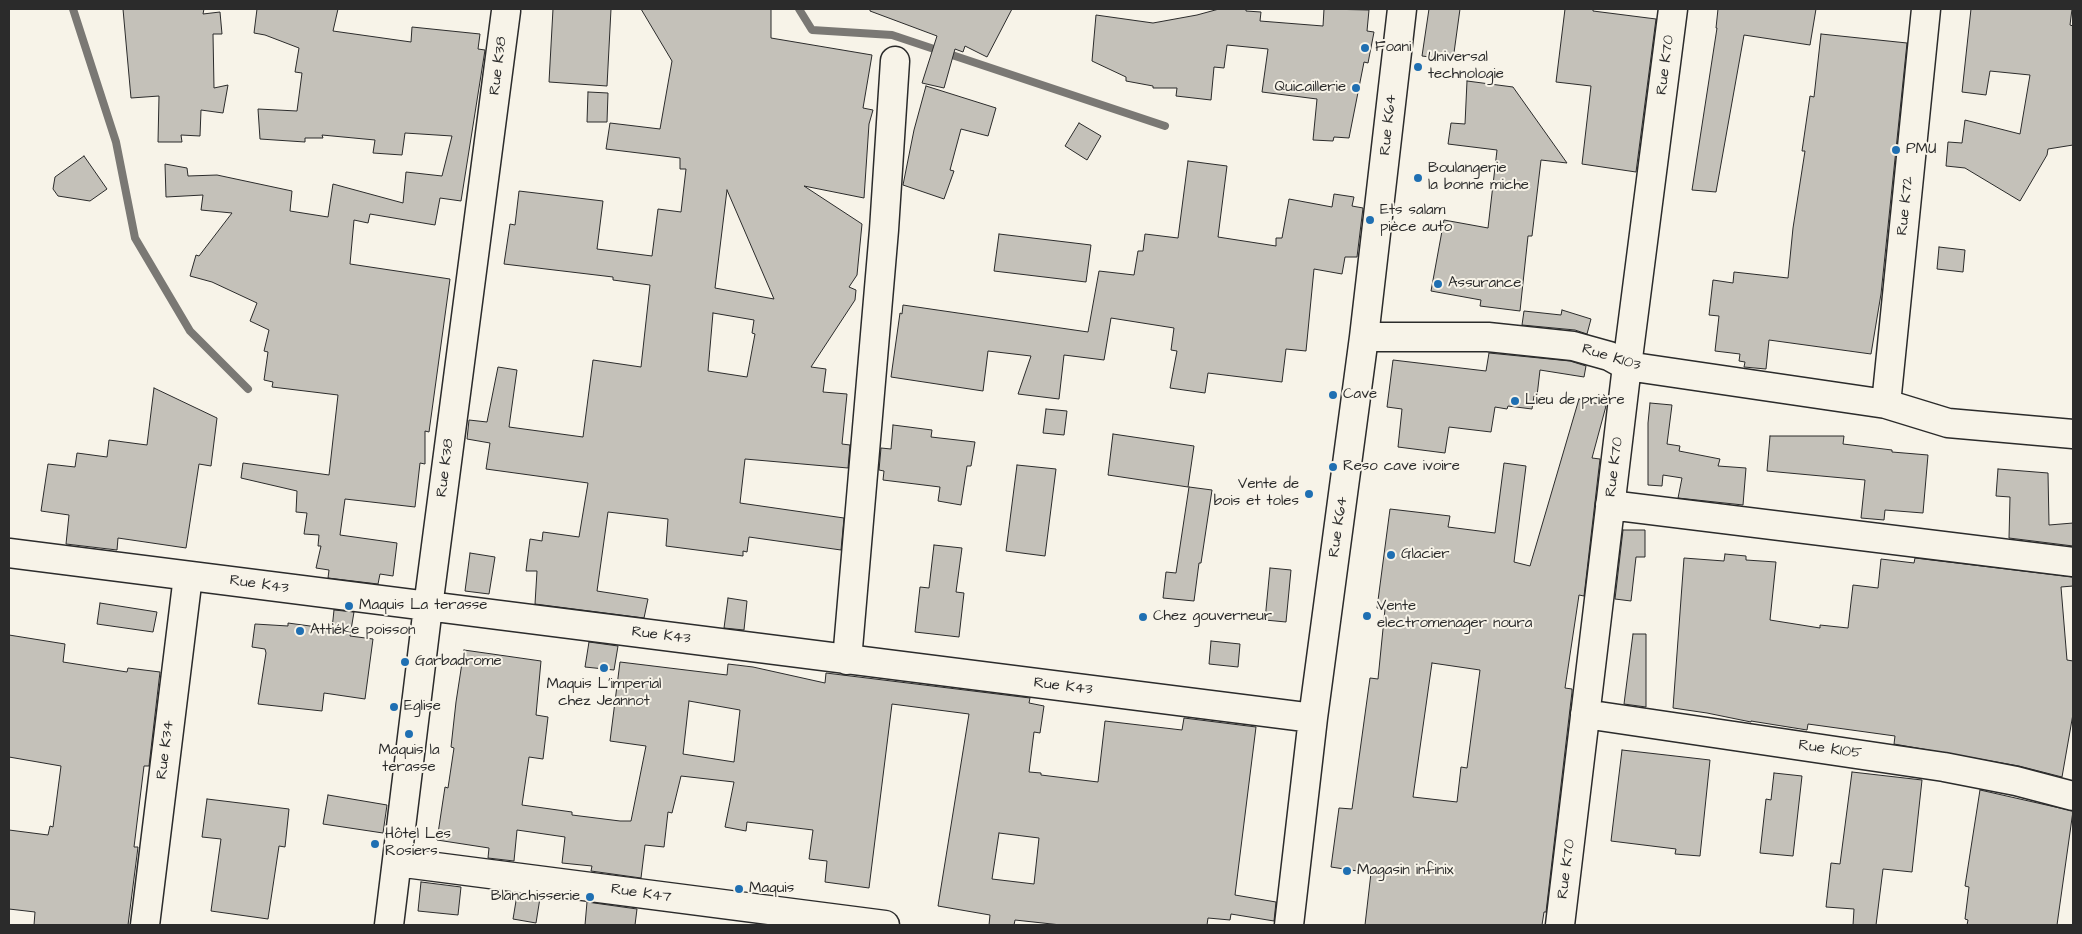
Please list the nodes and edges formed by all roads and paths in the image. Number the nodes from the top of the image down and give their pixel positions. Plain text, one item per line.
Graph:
1 (1402, 9) edge
2 (1673, 9) edge
3 (1926, 9) edge
4 (506, 11) dead end
5 (895, 61) dead end
6 (1364, 337) junction
7 (1627, 366) junction
8 (1886, 404) junction
9 (2073, 434) edge
10 (1610, 505) junction
11 (9, 553) edge
12 (2073, 562) edge
13 (188, 576) junction
14 (428, 607) junction
15 (847, 660) junction
16 (1585, 714) junction
17 (1314, 718) junction
18 (2073, 796) edge
19 (397, 862) junction
20 (732, 916) edge
21 (145, 925) edge
22 (389, 925) edge
23 (885, 925) edge
24 (1289, 925) edge
25 (1560, 925) edge

1 - 6 street, Rue K64
2 - 7 street, Rue K70
3 - 8 street, Rue K72
4 - 14 street, Rue K38
5 - 15 street
6 - 7 street, Rue K103
6 - 17 street, Rue K64
7 - 8 street, Rue K103
7 - 10 street, Rue K70
8 - 9 street, Rue K103
10 - 12 street
10 - 16 street, Rue K70
11 - 13 street, Rue K43
13 - 14 street, Rue K43
13 - 21 street, Rue K34
14 - 15 street, Rue K43
14 - 19 street, Rue K38
15 - 17 street, Rue K43
16 - 18 street, Rue K105
16 - 25 street, Rue K70
17 - 24 street, Rue K64
19 - 20 street, Rue K47
19 - 22 street, Rue K38
20 - 23 street, Rue K47

